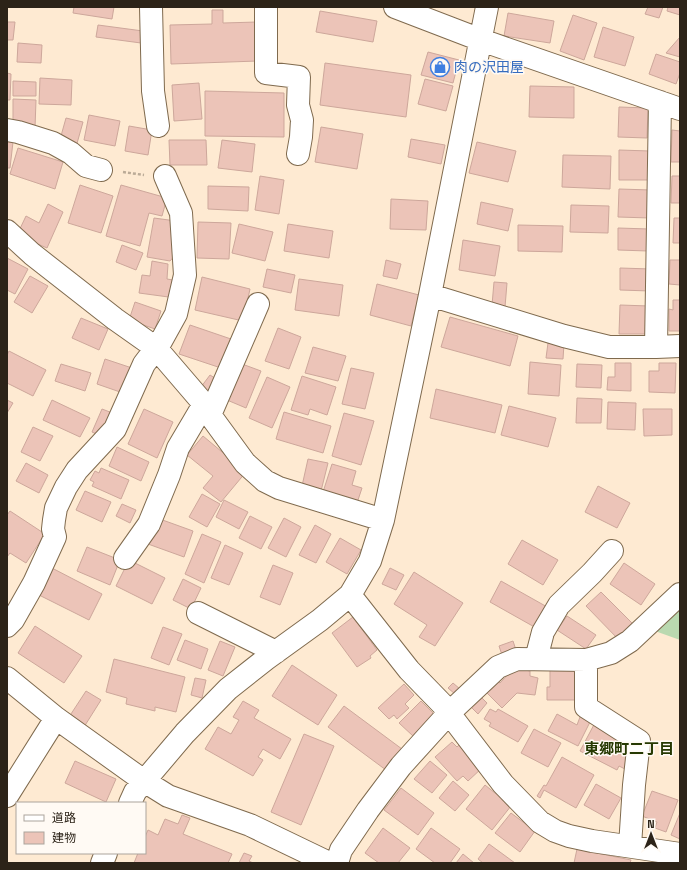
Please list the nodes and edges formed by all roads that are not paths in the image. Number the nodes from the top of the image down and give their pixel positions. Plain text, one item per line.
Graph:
1 (151, 7) edge
2 (266, 7) edge
3 (395, 7) edge
4 (487, 7) edge
5 (481, 40) junction
6 (670, 105) edge
7 (158, 126) dead end
8 (7, 130) edge
9 (298, 154) dead end
10 (101, 170) dead end
11 (165, 176) dead end
12 (7, 231) edge
13 (430, 295) junction
14 (258, 304) dead end
15 (680, 346) edge
16 (656, 347) junction
17 (156, 348) junction
18 (207, 409) junction
19 (383, 520) junction
20 (612, 551) dead end
21 (125, 558) dead end
22 (680, 594) edge
23 (350, 595) junction
24 (198, 613) dead end
25 (7, 626) edge
26 (276, 652) junction
27 (536, 659) junction
28 (586, 660) junction
29 (7, 678) edge
30 (449, 713) junction
31 (56, 718) junction
32 (144, 781) junction
33 (7, 796) edge
34 (130, 802) edge
35 (630, 846) junction
36 (680, 854) edge
37 (329, 863) edge
38 (337, 863) edge

1 - 7 street
2 - 9 street
3 - 5 street
4 - 5 street
5 - 6 street
5 - 13 street
6 - 16 street
8 - 10 street
11 - 17 street
12 - 17 street
13 - 16 street
13 - 19 street
14 - 18 street
15 - 16 street
17 - 18 street
17 - 25 street
18 - 19 street
18 - 21 street
19 - 23 street
20 - 27 street
22 - 28 street
23 - 26 street
23 - 30 street
24 - 26 street
26 - 32 street
27 - 28 street
27 - 30 street
28 - 35 street
29 - 31 street
30 - 35 street
30 - 38 street
31 - 32 street
31 - 33 street
32 - 34 street
32 - 37 street
35 - 36 street

